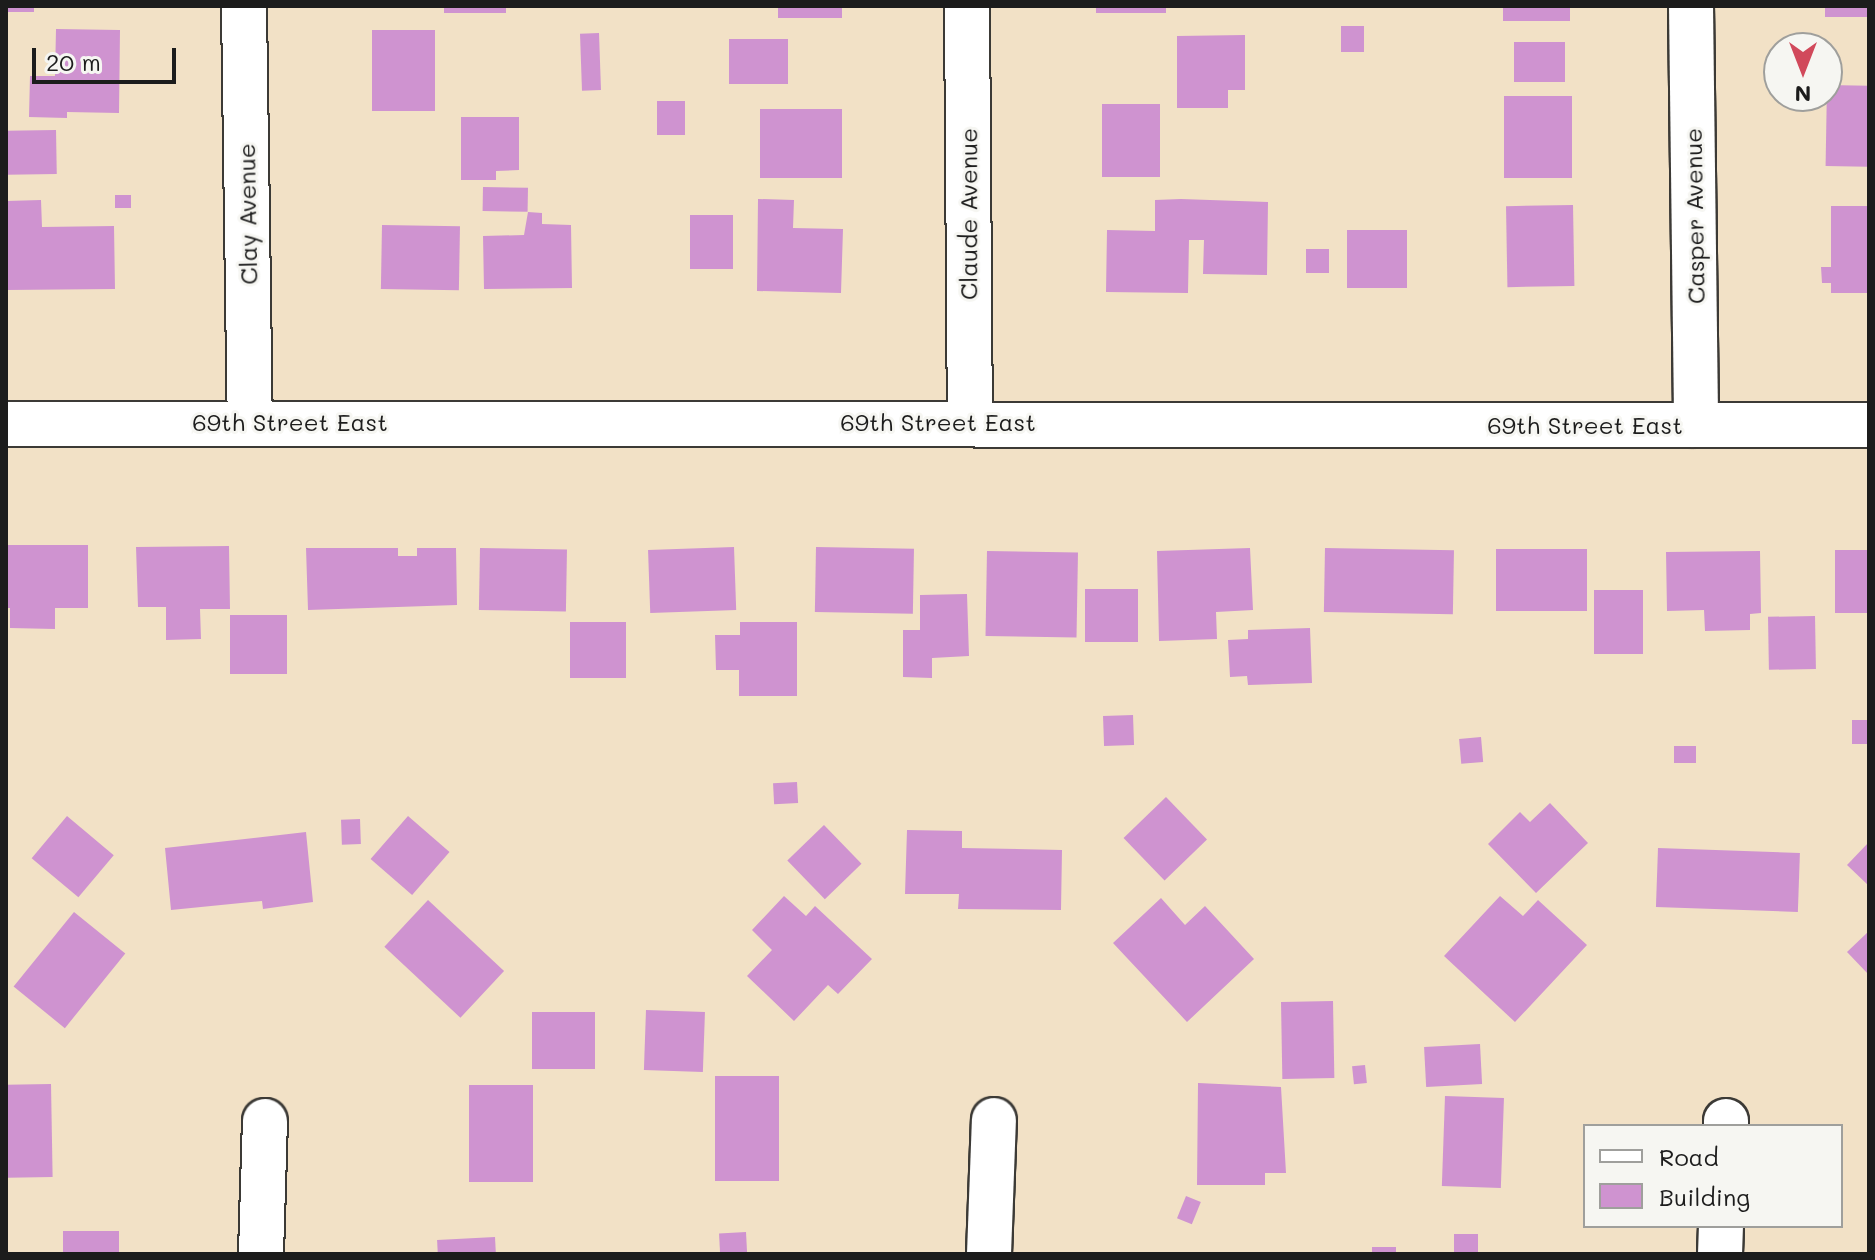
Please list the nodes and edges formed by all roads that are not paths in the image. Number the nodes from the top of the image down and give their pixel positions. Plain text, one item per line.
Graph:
1 (244, 6) edge
2 (967, 6) edge
3 (1691, 6) edge
4 (250, 422) junction
5 (970, 422) junction
6 (6, 424) edge
7 (1696, 425) junction
8 (1869, 425) edge
9 (994, 1120) dead end
10 (265, 1121) dead end
11 (1721, 1228) edge
12 (261, 1254) edge
13 (989, 1254) edge
14 (1720, 1254) edge

1 - 4 street, Clay Avenue
2 - 5 street, Claude Avenue
3 - 7 street, Casper Avenue
4 - 5 street, 69th Street East
4 - 6 street, 69th Street East
5 - 7 street, 69th Street East
7 - 8 street, 69th Street East
9 - 13 street
10 - 12 street
11 - 14 street

